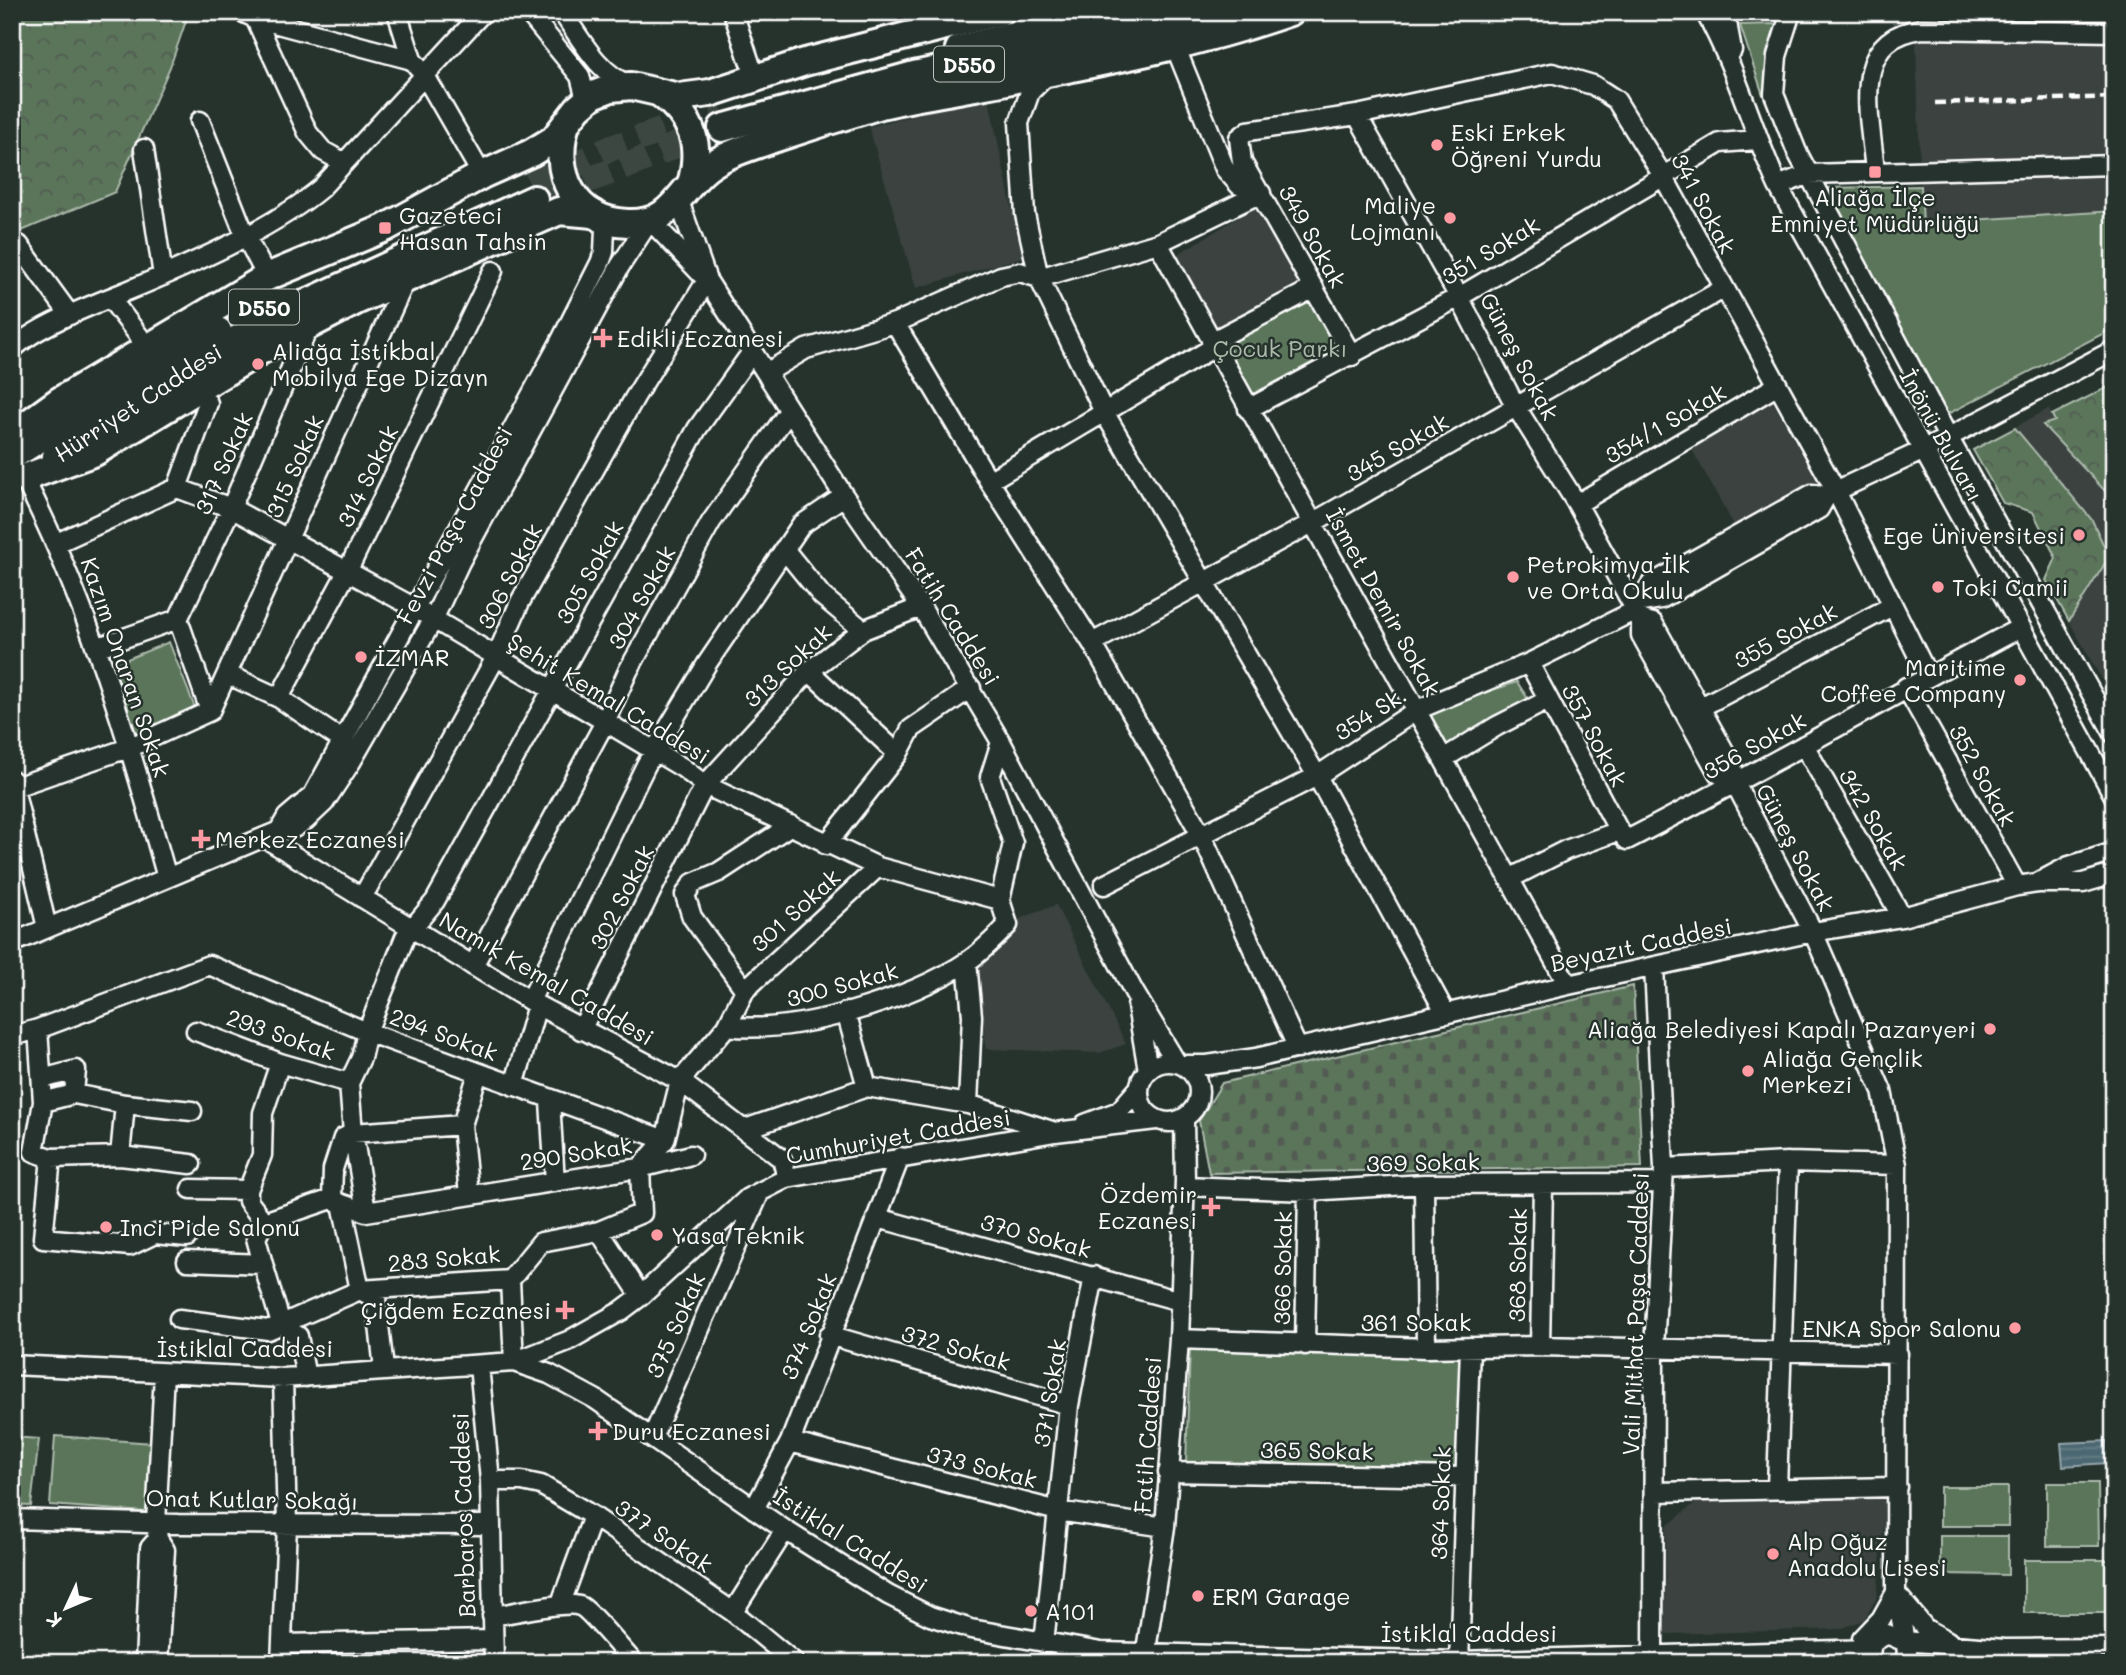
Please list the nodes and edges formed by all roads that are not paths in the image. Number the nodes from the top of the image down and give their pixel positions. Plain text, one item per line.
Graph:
1 (397, 12) edge
2 (483, 12) edge
3 (528, 12) edge
4 (562, 12) edge
5 (733, 12) edge
6 (1000, 12) edge
7 (1103, 12) edge
8 (1219, 12) edge
9 (1290, 12) edge
10 (1705, 12) edge
11 (1725, 12) edge
12 (1791, 12) edge
13 (249, 15) edge
14 (2114, 32) edge
15 (1175, 46) junction
16 (750, 64) dead end
17 (418, 67) junction
18 (1050, 72) junction
19 (631, 86) junction
20 (1740, 91) junction
21 (661, 94) junction
22 (1357, 114) junction
23 (572, 116) junction
24 (200, 121) dead end
25 (1239, 138) joint
26 (1757, 140) junction
27 (144, 149) dead end
28 (343, 162) junction
29 (2114, 164) edge
30 (1875, 172) junction
31 (1809, 174) junction
32 (482, 175) junction
33 (1663, 176) junction
34 (1778, 186) junction
35 (532, 192) tunnel mouth
36 (685, 193) junction
37 (1261, 193) junction
38 (594, 214) junction
39 (650, 220) junction
40 (245, 235) junction
41 (1158, 243) junction
42 (19, 244) dead end
43 (493, 271) dead end
44 (163, 276) junction
45 (267, 277) junction
46 (1039, 278) junction
47 (406, 279) junction
48 (707, 280) junction
49 (1314, 288) junction
50 (1723, 289) junction
51 (1459, 297) junction
52 (110, 298) junction
53 (70, 315) junction
54 (895, 323) junction
55 (309, 326) junction
56 (1212, 344) junction
57 (13, 347) edge
58 (149, 349) junction
59 (2114, 350) edge
60 (752, 352) junction
61 (1352, 356) junction
62 (766, 373) junction
63 (1778, 385) junction
64 (208, 403) dead end
65 (1516, 407) junction
66 (1248, 409) junction
67 (789, 411) junction
68 (1104, 412) junction
69 (12, 435) edge
70 (1947, 435) junction
71 (1924, 450) junction
72 (16, 473) edge
73 (989, 481) junction
74 (177, 488) junction
75 (1831, 493) junction
76 (844, 496) junction
77 (1577, 504) junction
78 (231, 508) junction
79 (1312, 523) junction
80 (288, 540) junction
81 (57, 543) junction
82 (784, 549) junction
83 (347, 572) junction
84 (1202, 582) junction
85 (1892, 606) junction
86 (921, 607) junction
87 (415, 608) junction
88 (1639, 611) junction
89 (178, 619) junction
90 (433, 620) junction
91 (2020, 628) junction
92 (863, 630) junction
93 (1092, 643) junction
94 (96, 648) junction
95 (496, 657) junction
96 (1529, 663) junction
97 (809, 671) junction
98 (229, 675) junction
99 (1928, 676) junction
100 (1906, 687) junction
101 (971, 688) junction
102 (552, 690) junction
103 (279, 698) junction
104 (1548, 700) junction
105 (1701, 706) junction
106 (1417, 710) junction
107 (210, 711) junction
108 (605, 722) junction
109 (2114, 734) edge
110 (343, 741) junction
111 (1001, 742) junction
112 (1804, 745) junction
113 (131, 747) junction
114 (655, 754) junction
115 (898, 754) junction
116 (1443, 759) junction
117 (1317, 776) junction
118 (13, 785) edge
119 (705, 785) junction
120 (1735, 785) junction
121 (2114, 796) edge
122 (791, 825) junction
123 (1619, 831) junction
124 (272, 834) junction
125 (1202, 836) junction
126 (826, 845) junction
127 (2114, 852) edge
128 (878, 867) junction
129 (2114, 874) edge
130 (167, 878) junction
131 (1509, 879) junction
132 (2038, 883) junction
133 (1104, 885) dead end
134 (2017, 886) junction
135 (362, 898) junction
136 (1000, 901) junction
137 (1902, 917) junction
138 (410, 928) junction
139 (47, 929) junction
140 (1813, 932) junction
141 (12, 943) edge
142 (967, 962) junction
143 (473, 966) junction
144 (1654, 967) junction
145 (1568, 985) junction
146 (745, 990) junction
147 (1134, 992) junction
148 (534, 1002) junction
149 (846, 1012) junction
150 (1446, 1014) junction
151 (727, 1026) junction
152 (38, 1030) junction
153 (581, 1030) junction
154 (196, 1031) dead end
155 (367, 1032) junction
156 (12, 1036) edge
157 (1298, 1049) junction
158 (1256, 1058) junction
159 (280, 1063) junction
160 (1179, 1063) junction
161 (1148, 1070) junction
162 (478, 1073) junction
163 (42, 1079) junction
164 (680, 1081) junction
165 (349, 1083) junction
166 (514, 1086) junction
167 (867, 1087) junction
168 (1139, 1088) junction
169 (74, 1094) junction
170 (550, 1101) junction
171 (43, 1102) junction
172 (125, 1104) junction
173 (968, 1104) junction
174 (1198, 1104) junction
175 (192, 1111) dead end
176 (1171, 1121) junction
177 (463, 1125) junction
178 (745, 1129) junction
179 (1055, 1132) junction
180 (353, 1133) junction
181 (665, 1140) junction
182 (691, 1155) dead end
183 (120, 1156) junction
184 (900, 1157) junction
185 (51, 1158) junction
186 (1788, 1162) junction
187 (191, 1164) dead end
188 (1897, 1164) junction
189 (640, 1168) junction
190 (1663, 1175) junction
191 (787, 1178) junction
192 (555, 1182) junction
193 (1424, 1184) junction
194 (1543, 1185) junction
195 (1185, 1186) junction
196 (191, 1189) dead end
197 (248, 1190) junction
198 (1308, 1191) junction
199 (760, 1192) junction
200 (469, 1195) junction
201 (337, 1202) junction
202 (1183, 1210) junction
203 (366, 1212) junction
204 (878, 1218) junction
205 (264, 1222) junction
206 (599, 1231) junction
207 (187, 1237) dead end
208 (187, 1261) dead end
209 (262, 1264) junction
210 (1094, 1276) junction
211 (510, 1280) junction
212 (360, 1290) junction
213 (641, 1296) junction
214 (1180, 1301) junction
215 (179, 1319) dead end
216 (281, 1324) junction
217 (829, 1335) junction
218 (1179, 1339) junction
219 (1305, 1345) junction
220 (1540, 1346) junction
221 (1470, 1347) junction
222 (1426, 1348) junction
223 (1654, 1349) junction
224 (1783, 1351) junction
225 (1898, 1354) junction
226 (514, 1362) junction
227 (12, 1365) edge
228 (479, 1365) junction
229 (384, 1369) junction
230 (164, 1373) junction
231 (306, 1377) junction
232 (283, 1378) junction
233 (1069, 1405) junction
234 (652, 1438) junction
235 (790, 1442) junction
236 (1168, 1472) junction
237 (1465, 1477) junction
238 (490, 1481) junction
239 (1896, 1487) junction
240 (1777, 1488) junction
241 (1655, 1492) junction
242 (754, 1509) junction
243 (1058, 1511) junction
244 (593, 1516) junction
245 (12, 1519) edge
246 (287, 1525) junction
247 (490, 1525) junction
248 (1165, 1527) junction
249 (785, 1530) junction
250 (157, 1531) junction
251 (1896, 1592) junction
252 (561, 1603) junction
253 (733, 1612) junction
254 (492, 1616) junction
255 (1895, 1637) junction
256 (492, 1640) junction
257 (1044, 1643) junction
258 (282, 1644) junction
259 (1961, 1646) junction
260 (2114, 1648) edge
261 (1827, 1651) junction
262 (1144, 1658) edge
263 (1872, 1659) edge
264 (628, 1660) edge
265 (1361, 1660) edge
266 (1653, 1660) edge
267 (1459, 1662) edge
268 (145, 1663) edge
269 (158, 1663) edge
270 (281, 1663) edge
271 (494, 1663) edge
272 (794, 1663) edge
273 (1904, 1663) edge

1 - 17 street
2 - 17 street
3 - 23 street
4 - 19 street
5 - 16 street
6 - 21 highway
7 - 8 highway, D550
9 - 15 highway
10 - 20 street
11 - 20 street
12 - 31 street, İnönü Bulvarı
13 - 17 street
13 - 28 street
14 - 30 street
15 - 18 highway
15 - 37 street
17 - 28 street
17 - 32 street
18 - 36 highway
18 - 46 street
19 - 21 highway
19 - 23 highway
20 - 26 street, İnönü Bulvarı
21 - 36 highway
22 - 25 street, 341 Sokak
22 - 33 street, 341 Sokak
22 - 51 street, Güneş Sokak
23 - 32 highway
23 - 38 highway
24 - 40 street
25 - 37 street, 349 Sokak
26 - 33 street, 351 Sokak
26 - 34 street, İnönü Bulvarı
27 - 44 street
28 - 40 street
29 - 30 street
30 - 31 street
31 - 34 street
31 - 70 street, İnönü Bulvarı
32 - 45 highway
33 - 50 street, 341 Sokak
33 - 51 street, 351 Sokak
34 - 71 street, İnönü Bulvarı
35 - 72 highway, Hürriyet Caddesi / D550
36 - 39 highway
36 - 48 street, Fatih Caddesi
37 - 41 street
37 - 49 street, 349 Sokak
38 - 39 highway
38 - 47 highway
38 - 87 street, Fevzi Paşa Caddesi
39 - 48 street, Fatih Caddesi
39 - 90 street, Fevzi Paşa Caddesi
40 - 44 street
40 - 45 street
41 - 46 street
41 - 56 street, İsmet Demir Sokak
42 - 53 street
43 - 83 street, 314 Sokak
44 - 52 street
45 - 58 highway
46 - 54 street
46 - 68 street
47 - 55 highway
47 - 80 street, 315 Sokak
48 - 60 street, Fatih Caddesi
48 - 95 street, 306 Sokak
49 - 56 street
49 - 61 street, 349 Sokak
50 - 63 street, 341 Sokak
50 - 65 street, 345 Sokak
51 - 61 street, 351 Sokak
51 - 65 street, Güneş Sokak
52 - 53 street
52 - 58 street
53 - 57 street
54 - 62 street
54 - 73 street
55 - 72 highway
55 - 78 street, 317 Sokak
56 - 66 street, İsmet Demir Sokak
56 - 68 street
58 - 69 highway
59 - 70 street, 354 Sk.
60 - 62 street, Fatih Caddesi
60 - 102 street, 305 Sokak
61 - 66 street, 351 Sokak
62 - 67 street, Fatih Caddesi
63 - 75 street, 341 Sokak
63 - 77 street, 354/1 Sokak
64 - 74 street
65 - 77 street, Güneş Sokak
65 - 79 street, 345 Sokak
66 - 79 street, İsmet Demir Sokak
67 - 76 street, Fatih Caddesi
67 - 108 street, 304 Sokak
68 - 73 street
68 - 84 street
70 - 71 street, 354 Sk.
70 - 109 street, İnönü Bulvarı
71 - 75 street, 354 Sk.
71 - 91 street, İnönü Bulvarı
72 - 81 street, Kazım Onaran Sokak
73 - 93 street
74 - 78 street, Şehit Kemal Caddesi
74 - 81 street
75 - 85 street, 341 Sokak
75 - 88 street, 354 Sk.
76 - 82 street
76 - 86 street, Fatih Caddesi
77 - 88 street, Güneş Sokak
78 - 80 street, Şehit Kemal Caddesi
78 - 89 street, 317 Sokak
79 - 84 street, 345 Sokak
79 - 106 street, İsmet Demir Sokak
80 - 83 street, Şehit Kemal Caddesi
80 - 98 street, 315 Sokak
81 - 94 street, Kazım Onaran Sokak
82 - 92 street
82 - 114 street
83 - 87 street, Şehit Kemal Caddesi
83 - 103 street, 314 Sokak
84 - 93 street, 345 Sokak
84 - 117 street
85 - 99 street, 341 Sokak
85 - 105 street, 355 Sokak
86 - 92 street, 313 Sokak
86 - 101 street, Fatih Caddesi
87 - 90 street, Şehit Kemal Caddesi
87 - 110 street, Fevzi Paşa Caddesi
88 - 96 street, 354 Sk.
88 - 105 street, Güneş Sokak
88 - 120 street, Güneş Sokak
89 - 94 street
89 - 107 street
90 - 95 street, Şehit Kemal Caddesi
90 - 124 street, Fevzi Paşa Caddesi
91 - 99 street, 356 Sokak
91 - 121 street, İnönü Bulvarı
92 - 97 street, 313 Sokak
93 - 125 street
94 - 113 street, Kazım Onaran Sokak
95 - 102 street, Şehit Kemal Caddesi
95 - 135 street, 306 Sokak
96 - 104 street, 357 Sokak
96 - 106 street, 354 Sk.
97 - 115 street
97 - 119 street, 313 Sokak
98 - 103 street
98 - 107 street, 315 Sokak
99 - 100 street, 356 Sokak
100 - 112 street, 356 Sokak
100 - 134 street, 352 Sokak
101 - 111 street, Fatih Caddesi
101 - 115 street
102 - 108 street, Şehit Kemal Caddesi
102 - 138 street, 305 Sokak
103 - 110 street
104 - 116 street
104 - 123 street, 357 Sokak
105 - 120 street, Güneş Sokak
106 - 116 street, İsmet Demir Sokak
106 - 117 street, 354 Sk.
107 - 113 street
108 - 114 street, Şehit Kemal Caddesi
108 - 143 street, 304 Sokak
110 - 124 street, Fevzi Paşa Caddesi
111 - 136 street
111 - 147 street, Fatih Caddesi
112 - 120 street, 356 Sokak
112 - 137 street, 342 Sokak
113 - 118 street
113 - 130 street, Kazım Onaran Sokak
114 - 119 street, Şehit Kemal Caddesi
114 - 148 street
115 - 126 street
116 - 131 street, İsmet Demir Sokak
117 - 125 street, 354 Sk.
117 - 150 street
118 - 139 street
119 - 122 street, Şehit Kemal Caddesi
119 - 153 street, 302 Sokak
120 - 123 street, 356 Sokak
120 - 140 street, Güneş Sokak
122 - 126 street, Şehit Kemal Caddesi
122 - 146 street
123 - 131 street, 356 Sokak
124 - 130 street, Fevzi Paşa Caddesi
124 - 135 street, Namık Kemal Caddesi
125 - 133 street, 354 Sk.
125 - 157 street
126 - 128 street, Şehit Kemal Caddesi
127 - 132 street, Beyazıt Caddesi
128 - 136 street, Şehit Kemal Caddesi
128 - 146 street, 301 Sokak
129 - 132 street, Beyazıt Caddesi
130 - 139 street, Fevzi Paşa Caddesi
131 - 145 street, İsmet Demir Sokak
132 - 134 street, Beyazıt Caddesi
134 - 137 street, Beyazıt Caddesi
135 - 138 street, Namık Kemal Caddesi
136 - 142 street, 300 Sokak
137 - 140 street, Beyazıt Caddesi
138 - 143 street, Namık Kemal Caddesi
138 - 155 street
139 - 141 street, Fevzi Paşa Caddesi
140 - 144 street, Beyazıt Caddesi
140 - 188 street, Güneş Sokak
142 - 149 street, 300 Sokak
142 - 173 street
143 - 148 street, Namık Kemal Caddesi
144 - 145 street, Beyazıt Caddesi
144 - 190 street, Vali Mithat Paşa Caddesi
145 - 150 street, Beyazıt Caddesi
146 - 151 street
147 - 160 street, Fatih Caddesi
147 - 161 street, Fatih Caddesi
148 - 153 street, Namık Kemal Caddesi
148 - 166 street
149 - 151 street, 300 Sokak
149 - 167 street
150 - 157 street, Beyazıt Caddesi
151 - 164 street
152 - 155 street, 294 Sokak
152 - 156 street
152 - 163 street
153 - 164 street, Namık Kemal Caddesi
154 - 159 street, 293 Sokak
155 - 162 street, 294 Sokak
155 - 165 street
157 - 158 street, Beyazıt Caddesi
158 - 160 street
158 - 174 street
159 - 165 street, 293 Sokak
159 - 197 street
160 - 161 street
160 - 174 street, Fatih Caddesi
161 - 168 street
162 - 166 street, 294 Sokak
162 - 177 street
163 - 169 street
163 - 171 street
164 - 178 street, Namık Kemal Caddesi
164 - 181 street
165 - 180 street
166 - 170 street, 294 Sokak
167 - 173 street
167 - 178 street
168 - 176 street, Fatih Caddesi
168 - 179 street, Cumhuriyet Caddesi
169 - 171 street
169 - 172 street
170 - 181 street, 294 Sokak
170 - 192 street
171 - 185 street
172 - 175 street
172 - 183 street
173 - 179 street
174 - 176 street
176 - 179 street, Cumhuriyet Caddesi
176 - 195 street, Fatih Caddesi
176 - 202 street, Fatih Caddesi
177 - 180 street
177 - 200 street
178 - 191 street, Namık Kemal Caddesi
179 - 184 street, Cumhuriyet Caddesi
180 - 201 street
180 - 203 street
181 - 189 street
182 - 189 street, 290 Sokak
183 - 185 street
183 - 187 street
184 - 191 street, Cumhuriyet Caddesi
184 - 204 street, 374 Sokak
185 - 207 street
186 - 188 street, 369 Sokak
186 - 190 street, 369 Sokak
186 - 224 street
188 - 225 street, Güneş Sokak
189 - 192 street, 290 Sokak
189 - 206 street, 283 Sokak
190 - 194 street, 369 Sokak
190 - 223 street, Vali Mithat Paşa Caddesi
191 - 199 street, Cumhuriyet Caddesi
192 - 200 street, 290 Sokak
193 - 194 street, 369 Sokak
193 - 198 street, 369 Sokak
193 - 222 street
194 - 220 street, 368 Sokak
195 - 198 street, 369 Sokak
195 - 202 street, Fatih Caddesi
196 - 197 street
197 - 205 street
198 - 219 street, 366 Sokak
199 - 213 street, Cumhuriyet Caddesi
199 - 234 street, 375 Sokak
200 - 203 street, 290 Sokak
201 - 203 street
201 - 205 street
201 - 212 street
202 - 214 street, Fatih Caddesi
204 - 210 street, 370 Sokak
204 - 217 street, 374 Sokak
205 - 209 street
206 - 211 street, 283 Sokak
206 - 213 street
208 - 209 street
209 - 216 street
210 - 214 street, 370 Sokak
210 - 233 street, 371 Sokak
211 - 212 street, 283 Sokak
211 - 226 street
212 - 216 street, 283 Sokak
212 - 229 street
213 - 226 street, Cumhuriyet Caddesi
214 - 218 street, Fatih Caddesi
215 - 216 street, 283 Sokak
216 - 231 street
217 - 233 street, 372 Sokak
217 - 235 street, 374 Sokak
218 - 219 street, 361 Sokak
218 - 236 street, Fatih Caddesi
219 - 222 street, 361 Sokak
220 - 221 street, 361 Sokak
220 - 223 street, 361 Sokak
221 - 222 street, 361 Sokak
221 - 237 street, 364 Sokak
223 - 224 street
223 - 241 street, Vali Mithat Paşa Caddesi
224 - 225 street
224 - 240 street
225 - 239 street, Güneş Sokak
226 - 228 street, İstiklal Caddesi
226 - 234 street, İstiklal Caddesi
227 - 230 street, İstiklal Caddesi
228 - 229 street, İstiklal Caddesi
228 - 238 street, Barbaros Caddesi
229 - 231 street, İstiklal Caddesi
230 - 232 street, İstiklal Caddesi
230 - 250 street
231 - 232 street, İstiklal Caddesi
232 - 246 street
233 - 243 street, 371 Sokak
234 - 242 street, İstiklal Caddesi
235 - 242 street, 374 Sokak
235 - 243 street, 373 Sokak
236 - 237 street, 365 Sokak
236 - 248 street, Fatih Caddesi
237 - 267 street, 364 Sokak
238 - 244 street, 377 Sokak
238 - 247 street, Barbaros Caddesi
239 - 240 street
239 - 251 street, Güneş Sokak
240 - 241 street
241 - 266 street, Vali Mithat Paşa Caddesi
242 - 249 street, İstiklal Caddesi
243 - 248 street, 373 Sokak
243 - 257 street, 371 Sokak
244 - 252 street
244 - 253 street, 377 Sokak
245 - 250 street, Onat Kutlar Sokağı
246 - 247 street, Onat Kutlar Sokağı
246 - 250 street, Onat Kutlar Sokağı
246 - 258 street
247 - 254 street, Barbaros Caddesi
248 - 262 street, Fatih Caddesi
249 - 253 street
249 - 257 street, İstiklal Caddesi
250 - 268 street
250 - 269 street
251 - 255 street, Güneş Sokak
251 - 259 street
251 - 261 street
252 - 254 street
252 - 264 street
253 - 272 street, 377 Sokak
254 - 256 street, Barbaros Caddesi
255 - 259 street
255 - 263 street, İstiklal Caddesi
255 - 273 street
256 - 258 street
256 - 271 street, Barbaros Caddesi
257 - 262 street, İstiklal Caddesi
258 - 270 street
259 - 260 street
261 - 263 street, İstiklal Caddesi
261 - 266 street, İstiklal Caddesi
262 - 265 street, İstiklal Caddesi
265 - 267 street, İstiklal Caddesi
266 - 267 street, İstiklal Caddesi

